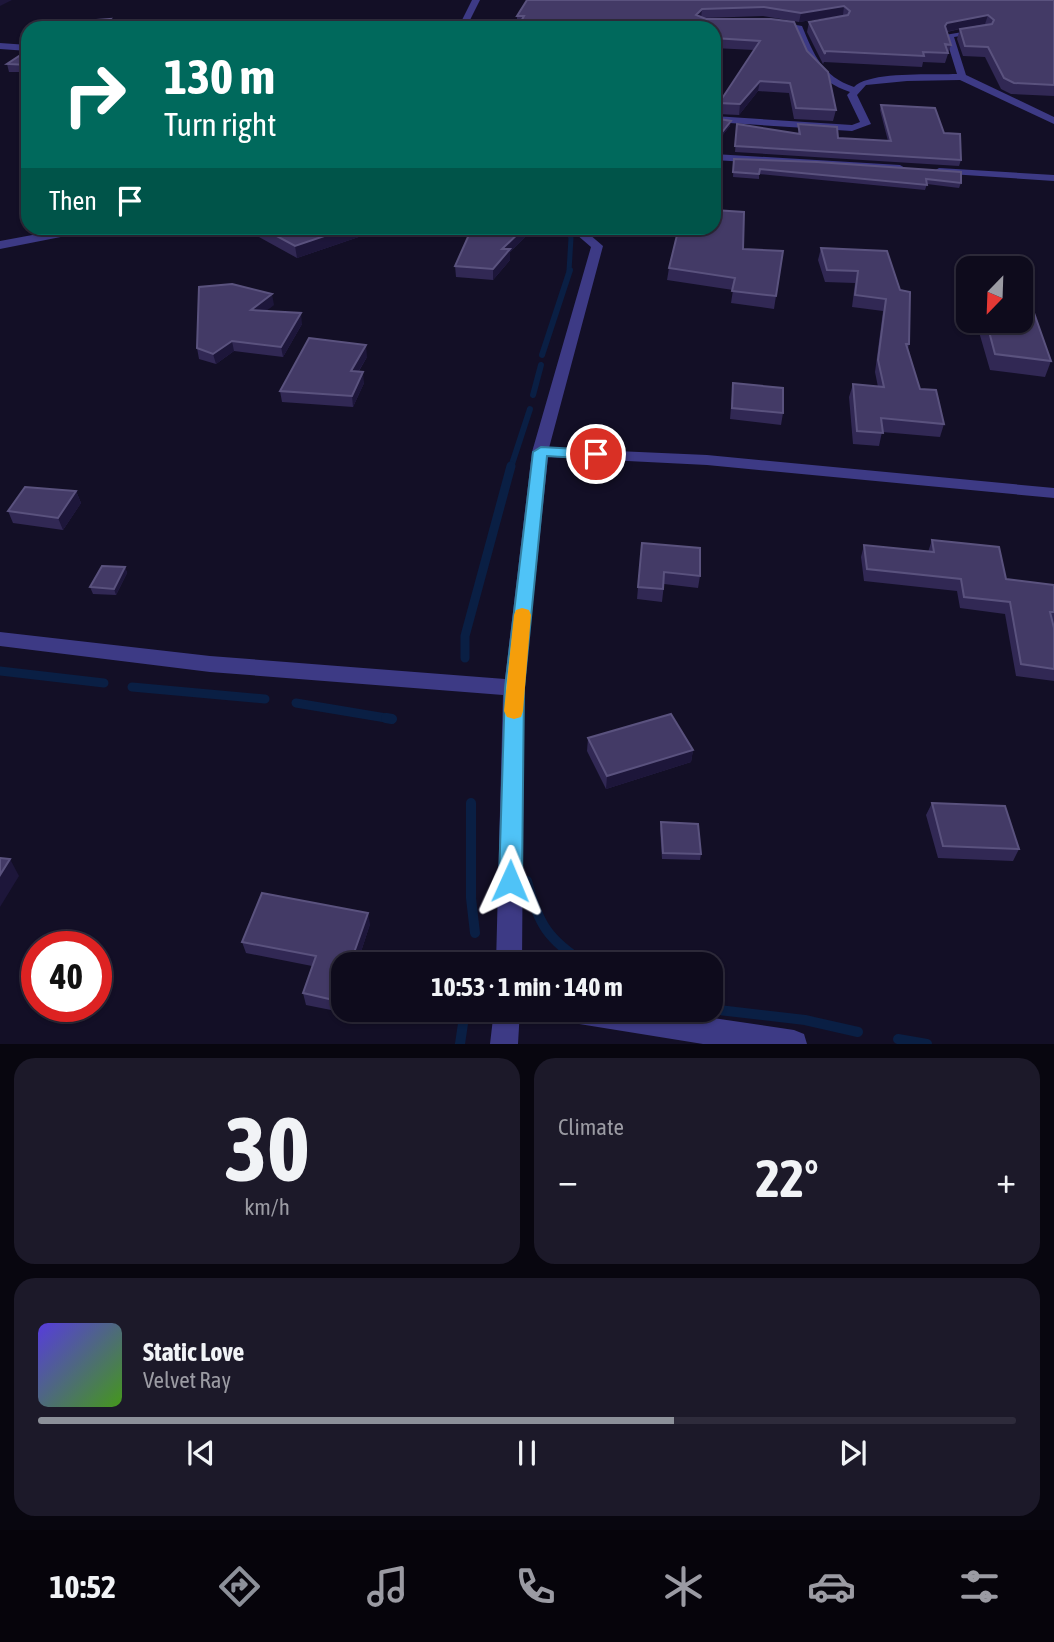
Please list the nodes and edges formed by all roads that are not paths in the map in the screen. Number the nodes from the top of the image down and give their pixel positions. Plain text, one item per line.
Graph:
1 (477, 0) edge
2 (466, 21) edge
3 (764, 22) edge
4 (810, 24) edge
5 (799, 28) junction
6 (986, 29) edge
7 (0, 47) edge
8 (21, 48) edge
9 (961, 77) junction
10 (856, 91) junction
11 (721, 119) edge
12 (1054, 121) edge
13 (721, 158) edge
14 (910, 169) edge
15 (923, 170) edge
16 (1054, 178) edge
17 (51, 235) edge
18 (584, 235) edge
19 (0, 245) edge
20 (541, 452) junction
21 (1054, 493) edge
22 (0, 639) edge
23 (514, 688) junction
24 (509, 952) edge
25 (506, 1022) edge
26 (651, 1022) edge
27 (504, 1044) edge
28 (794, 1044) edge

1 - 2 street
3 - 5 street
4 - 5 street
5 - 10 street
6 - 9 street
7 - 8 street
9 - 10 street
9 - 12 street
10 - 11 street
13 - 14 street
15 - 16 street
17 - 19 street
18 - 20 street
20 - 21 street
20 - 23 street
22 - 23 street
23 - 24 street
25 - 27 street
26 - 28 street

